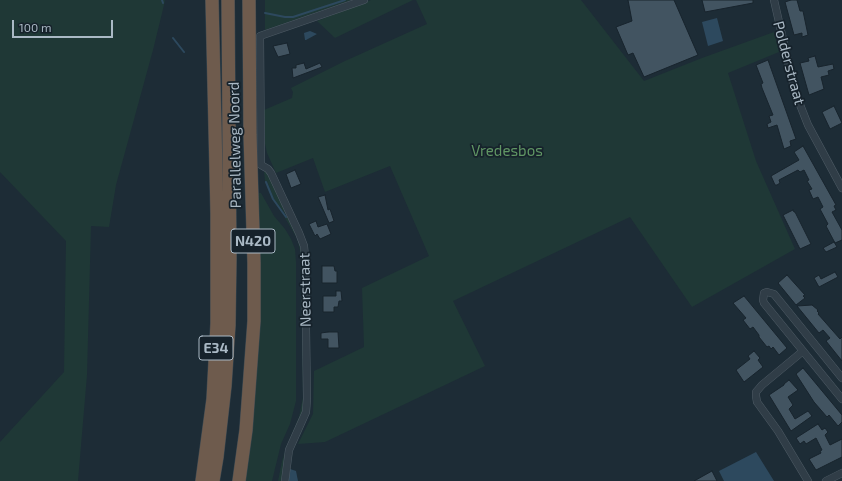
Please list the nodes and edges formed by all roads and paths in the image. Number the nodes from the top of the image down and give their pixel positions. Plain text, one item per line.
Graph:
1 (212, 0) edge
2 (228, 0) edge
3 (244, 0) edge
4 (249, 0) edge
5 (364, 0) edge
6 (774, 0) edge
7 (842, 188) edge
8 (803, 352) junction
9 (842, 378) edge
10 (842, 399) edge
11 (842, 473) edge
12 (202, 481) edge
13 (213, 481) edge
14 (232, 481) edge
15 (238, 481) edge
16 (285, 481) edge
17 (808, 481) edge
18 (826, 481) edge

1 - 12 highway, E34
2 - 13 highway, E34
3 - 14 highway, Parallelweg Noord / N420
4 - 15 highway, Parallelweg Noord / N420
5 - 16 street, Neerstraat
6 - 7 street, Polderstraat
8 - 9 street
8 - 10 street
8 - 17 street
11 - 18 street

